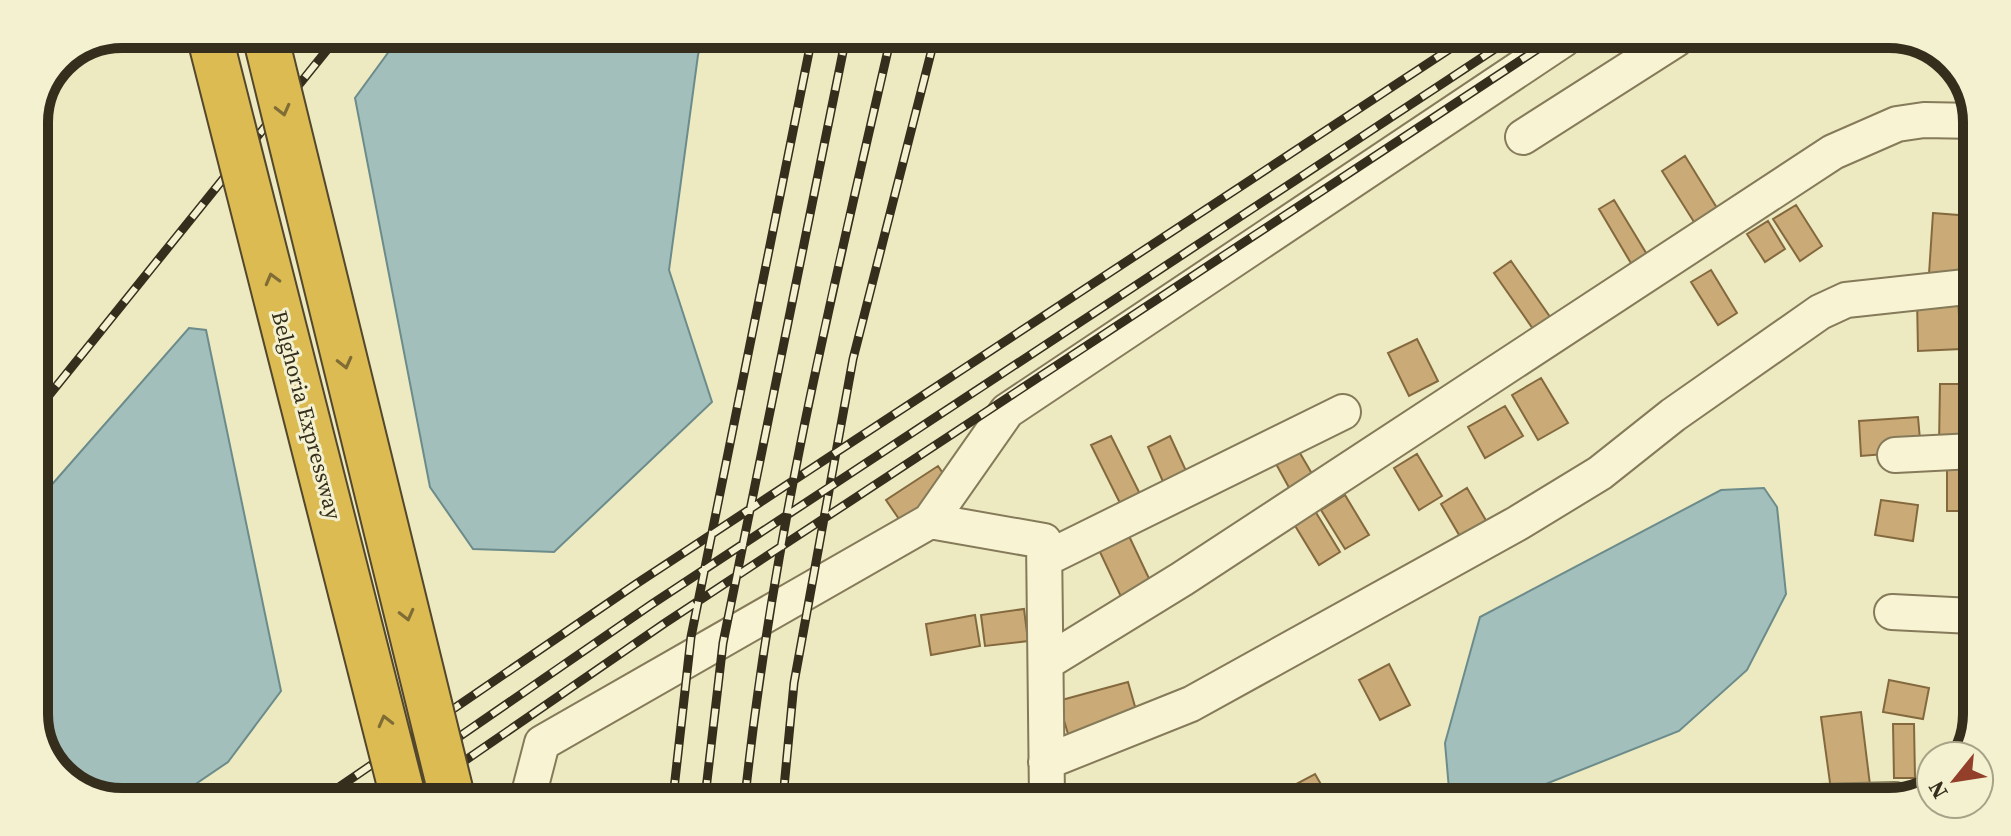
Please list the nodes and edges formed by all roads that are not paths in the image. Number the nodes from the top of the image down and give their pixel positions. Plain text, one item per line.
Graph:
1 (213, 48) edge
2 (268, 48) edge
3 (1551, 48) edge
4 (1662, 48) edge
5 (1963, 121) edge
6 (1523, 137) dead end
7 (1963, 287) edge
8 (1343, 412) dead end
9 (1963, 452) edge
10 (1895, 455) dead end
11 (930, 521) junction
12 (1045, 559) junction
13 (1892, 612) dead end
14 (1963, 616) edge
15 (1047, 662) junction
16 (1046, 762) junction
17 (401, 788) edge
18 (450, 788) edge
19 (530, 788) edge
20 (1047, 788) edge

17 -> 1 highway, Belghoria Expressway, bridge
2 -> 18 highway, bridge
3 - 11 street
4 - 6 street
5 - 15 street
7 - 16 street
8 - 12 street
9 - 10 street
11 - 12 street
11 - 19 street
12 - 15 street
13 - 14 street
15 - 16 street
16 - 20 street

